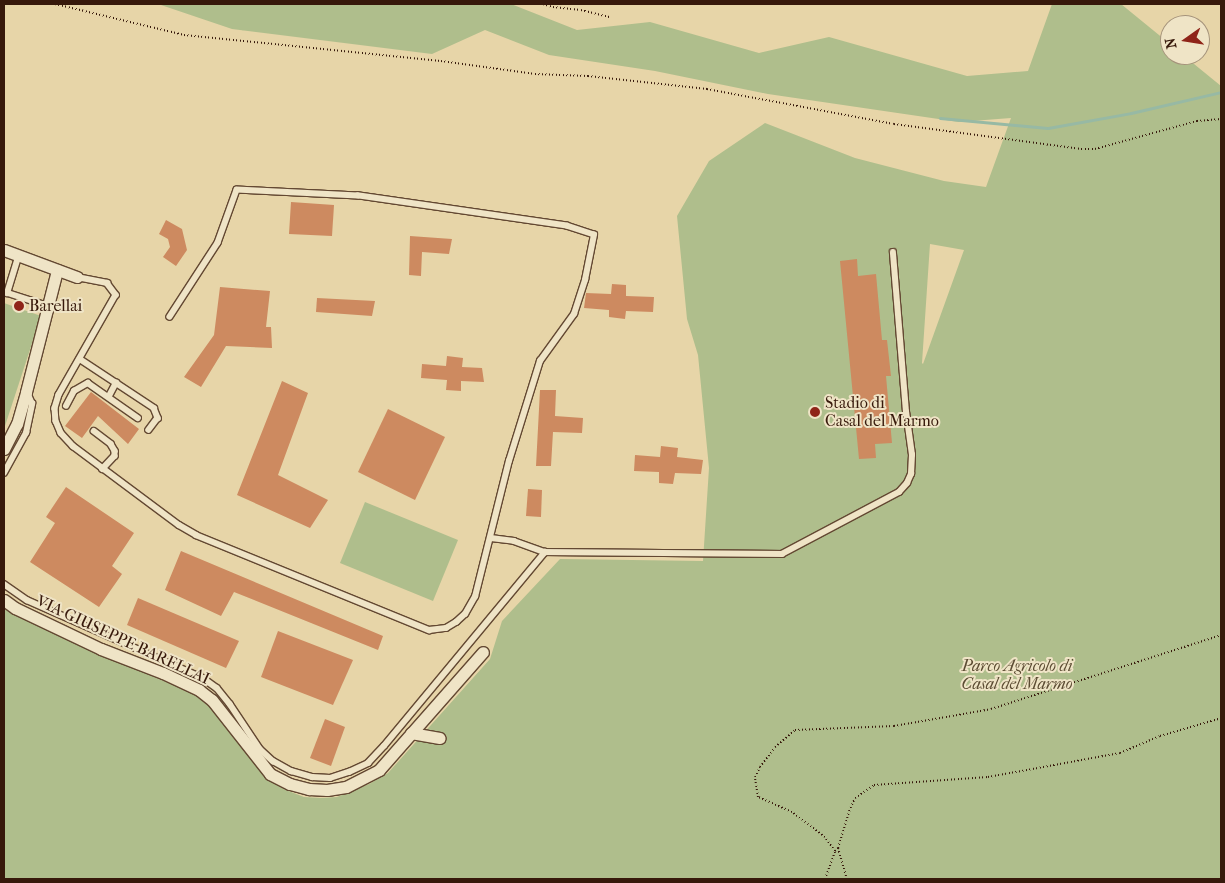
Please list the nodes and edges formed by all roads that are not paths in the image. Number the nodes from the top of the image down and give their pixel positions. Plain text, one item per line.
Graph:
1 (4, 250) edge
2 (894, 253) dead end
3 (18, 256) junction
4 (57, 270) junction
5 (77, 277) joint
6 (49, 306) junction
7 (170, 317) dead end
8 (80, 359) junction
9 (116, 383) junction
10 (26, 392) junction
11 (109, 396) junction
12 (66, 406) dead end
13 (138, 418) dead end
14 (149, 430) dead end
15 (94, 432) dead end
16 (4, 449) edge
17 (103, 469) junction
18 (4, 473) edge
19 (491, 538) junction
20 (545, 552) junction
21 (4, 584) edge
22 (4, 600) edge
23 (483, 652) dead end
24 (411, 733) junction
25 (440, 738) dead end

1 - 3 street
2 - 20 lane
3 - 4 street
3 - 6 lane
4 - 5 street
4 - 6 street
5 - 8 lane
6 - 10 street
7 - 19 lane
8 - 9 lane
8 - 17 lane
9 - 11 lane
9 - 14 lane
10 - 16 street
10 - 18 lane
11 - 12 lane
11 - 13 lane
15 - 17 lane
17 - 19 lane
19 - 20 lane
20 - 21 lane
22 - 24 street, VIA GIUSEPPE BARELLAI
23 - 24 street, VIA GIUSEPPE BARELLAI
24 - 25 street

